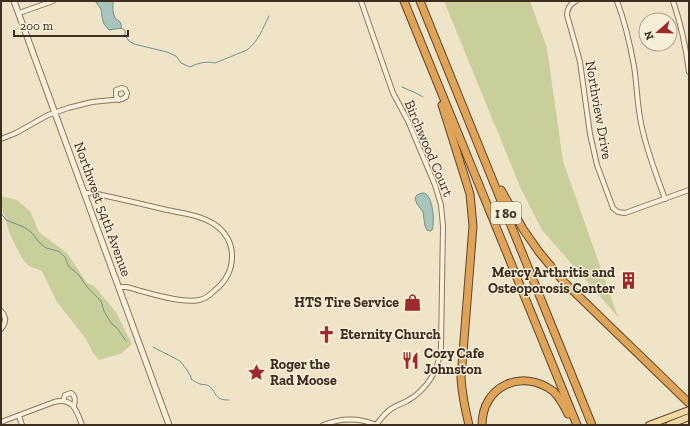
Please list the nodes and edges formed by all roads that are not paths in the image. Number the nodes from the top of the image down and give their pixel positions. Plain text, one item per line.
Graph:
1 (14, 1) edge
2 (53, 1) edge
3 (361, 1) edge
4 (404, 1) edge
5 (420, 1) edge
6 (576, 1) edge
7 (617, 1) edge
8 (673, 1) edge
9 (19, 14) junction
10 (428, 58) junction
11 (689, 72) edge
12 (119, 100) dead end
13 (54, 112) junction
14 (1, 139) edge
15 (487, 166) junction
16 (689, 190) edge
17 (85, 193) junction
18 (665, 199) junction
19 (119, 287) junction
20 (1, 311) edge
21 (1, 329) edge
22 (63, 401) junction
23 (689, 403) edge
24 (74, 406) junction
25 (689, 410) edge
26 (19, 416) junction
27 (689, 417) edge
28 (1, 422) edge
29 (22, 425) edge
30 (82, 425) edge
31 (169, 425) edge
32 (323, 425) edge
33 (376, 425) edge
34 (469, 425) edge
35 (482, 425) edge
36 (574, 425) edge
37 (577, 425) edge
38 (592, 425) edge
39 (649, 425) edge
40 (669, 425) edge

1 - 9 street, Northwest 54th Avenue
2 - 9 street
3 - 33 street, Birchwood Court
4 - 10 highway, I 80
5 - 15 highway, I 80
6 - 18 street, Northview Drive
7 - 18 street
8 - 11 street
9 - 13 street, Northwest 54th Avenue
10 - 34 highway
10 - 37 highway, I 80
12 - 13 street
13 - 14 street
13 - 17 street, Northwest 54th Avenue
15 - 23 highway
15 - 38 highway, I 80
16 - 18 street
17 - 19 street, Northwest 54th Avenue
17 - 19 street
19 - 31 street, Northwest 54th Avenue
20 - 21 street
22 - 24 street
22 - 24 street
22 - 26 street
24 - 30 street
25 - 39 main road
26 - 28 street
26 - 29 street
27 - 40 main road
32 - 33 street
35 - 36 highway

